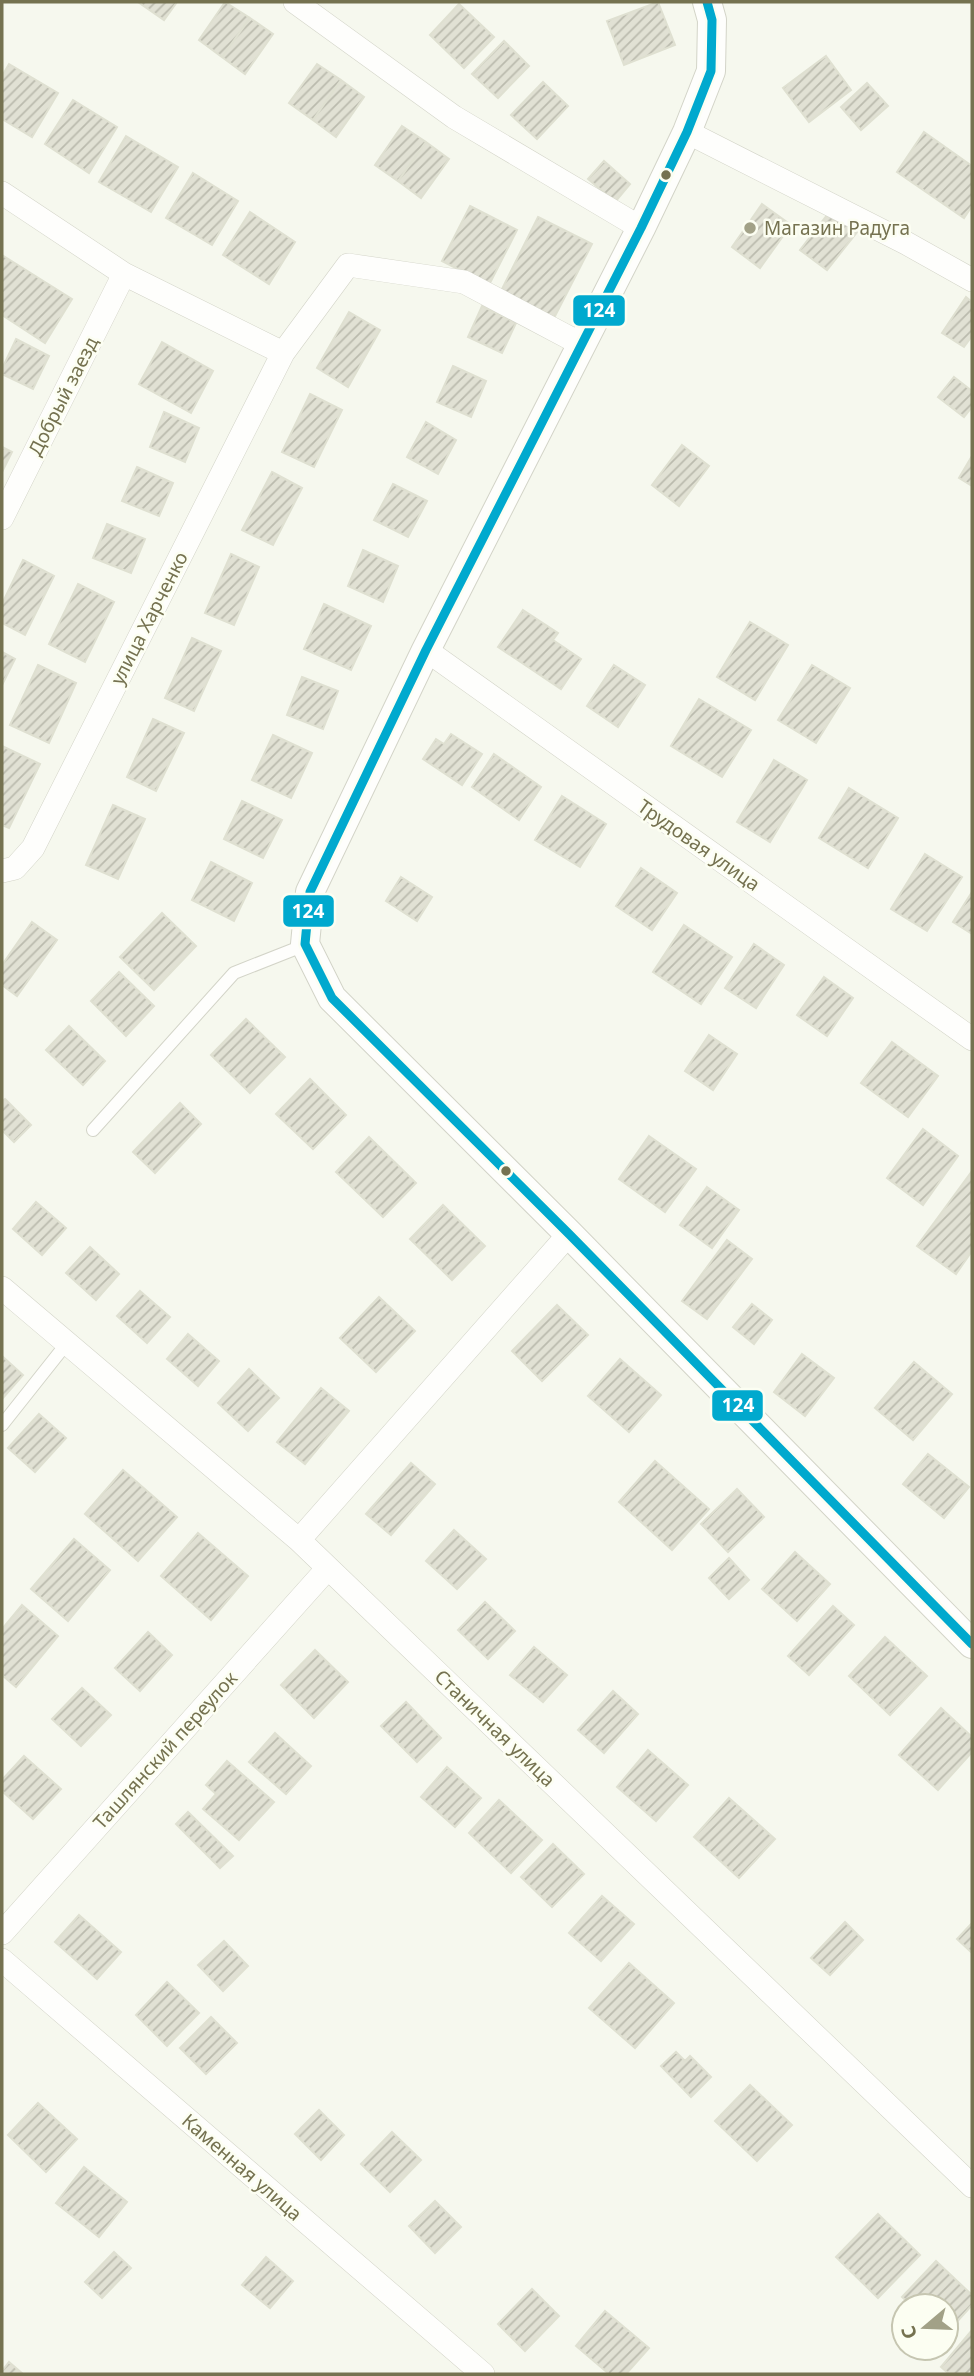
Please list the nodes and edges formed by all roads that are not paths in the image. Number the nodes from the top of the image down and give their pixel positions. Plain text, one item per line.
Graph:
1 (295, 2) edge
2 (707, 2) edge
3 (687, 132) junction
4 (2, 193) edge
5 (641, 228) junction
6 (124, 274) junction
7 (972, 280) edge
8 (581, 344) junction
9 (283, 353) junction
10 (2, 517) edge
11 (426, 650) junction
12 (2, 871) edge
13 (305, 944) junction
14 (972, 1039) edge
15 (93, 1130) dead end
16 (569, 1234) junction
17 (2, 1288) edge
18 (67, 1343) junction
19 (2, 1425) edge
20 (299, 1540) junction
21 (328, 1568) junction
22 (972, 1644) edge
23 (2, 1933) edge
24 (2, 1960) edge
25 (972, 2186) edge
26 (483, 2374) edge

1 - 5 street
2 - 3 street
3 - 5 street
3 - 7 street
4 - 6 street
5 - 8 street
6 - 9 street
6 - 10 street, Добрый заезд
8 - 9 street, улица Харченко
8 - 11 street
9 - 12 street, улица Харченко
11 - 13 street
11 - 14 street, Трудовая улица
13 - 15 lane
13 - 16 street
16 - 20 street
16 - 22 street
17 - 18 street, Станичная улица
18 - 19 lane
18 - 20 street, Станичная улица
20 - 21 street, Станичная улица
21 - 23 street, Ташлянский переулок
21 - 25 street, Станичная улица
24 - 26 street, Каменная улица

